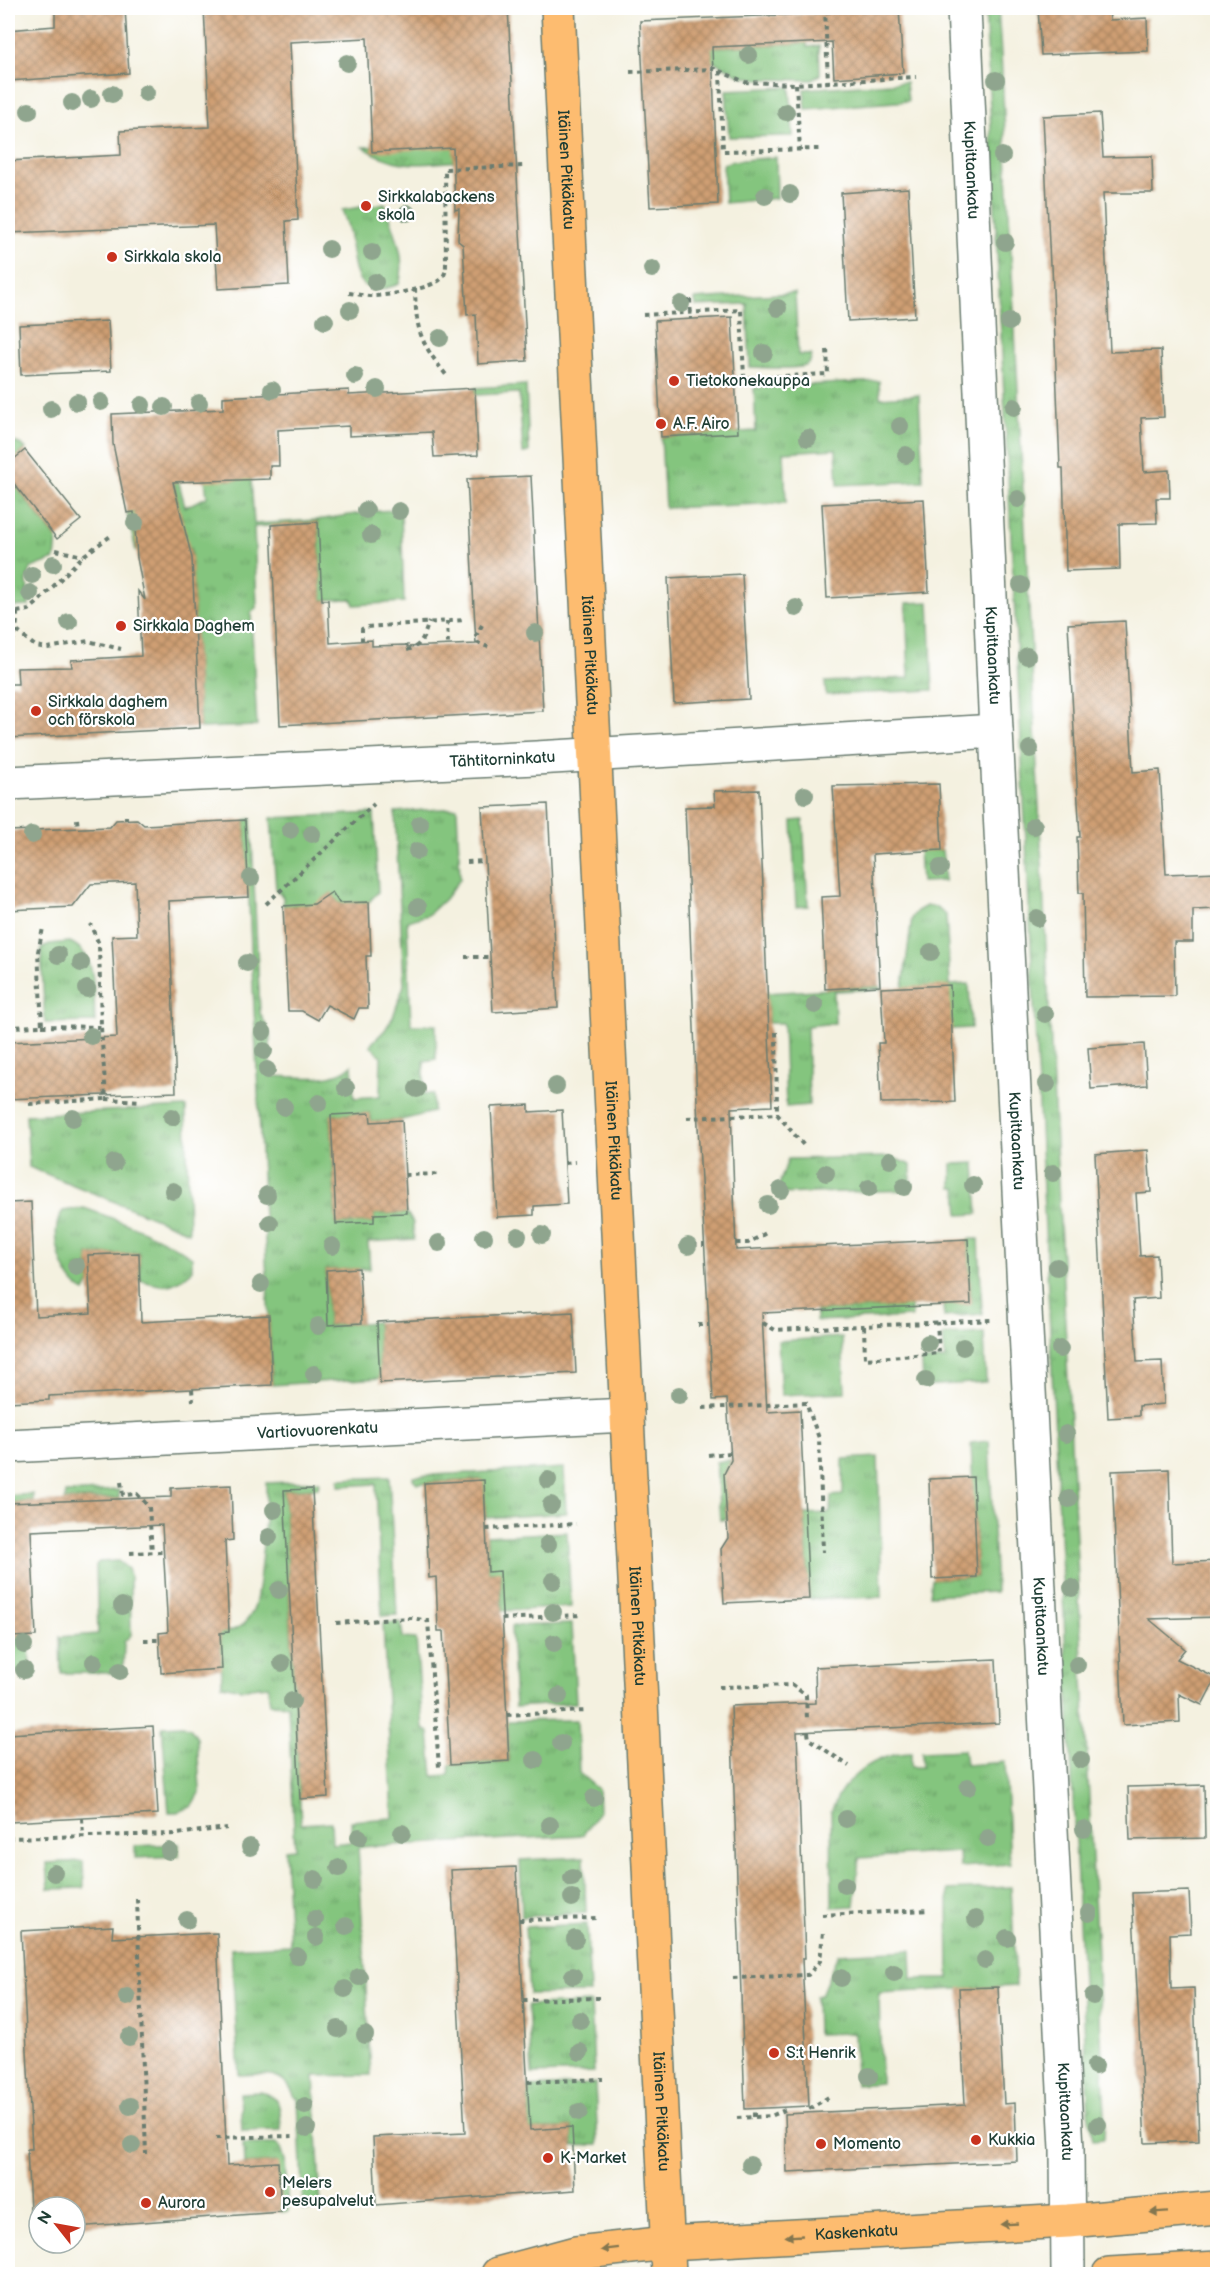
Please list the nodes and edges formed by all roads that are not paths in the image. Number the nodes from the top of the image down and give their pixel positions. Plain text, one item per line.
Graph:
1 (558, 8) edge
2 (964, 8) edge
3 (996, 731) junction
4 (595, 755) junction
5 (8, 783) edge
6 (627, 1415) junction
7 (8, 1446) edge
8 (1218, 2208) edge
9 (1068, 2221) junction
10 (669, 2259) edge
11 (1218, 2268) edge
12 (498, 2274) edge
13 (1068, 2274) edge
14 (1109, 2274) edge

1 - 4 main road, Itäinen Pitkäkatu
2 - 3 street, Kupittaankatu
3 - 4 street, Tähtitorninkatu
3 - 9 street, Kupittaankatu
4 - 5 street, Tähtitorninkatu
4 - 6 main road, Itäinen Pitkäkatu
6 - 7 street, Vartiovuorenkatu
6 - 10 main road, Itäinen Pitkäkatu
8 -> 9 main road, Kaskenkatu
9 -> 10 main road, Kaskenkatu
9 - 13 street, Kupittaankatu
10 -> 12 main road, Kaskenkatu
11 - 14 main road

